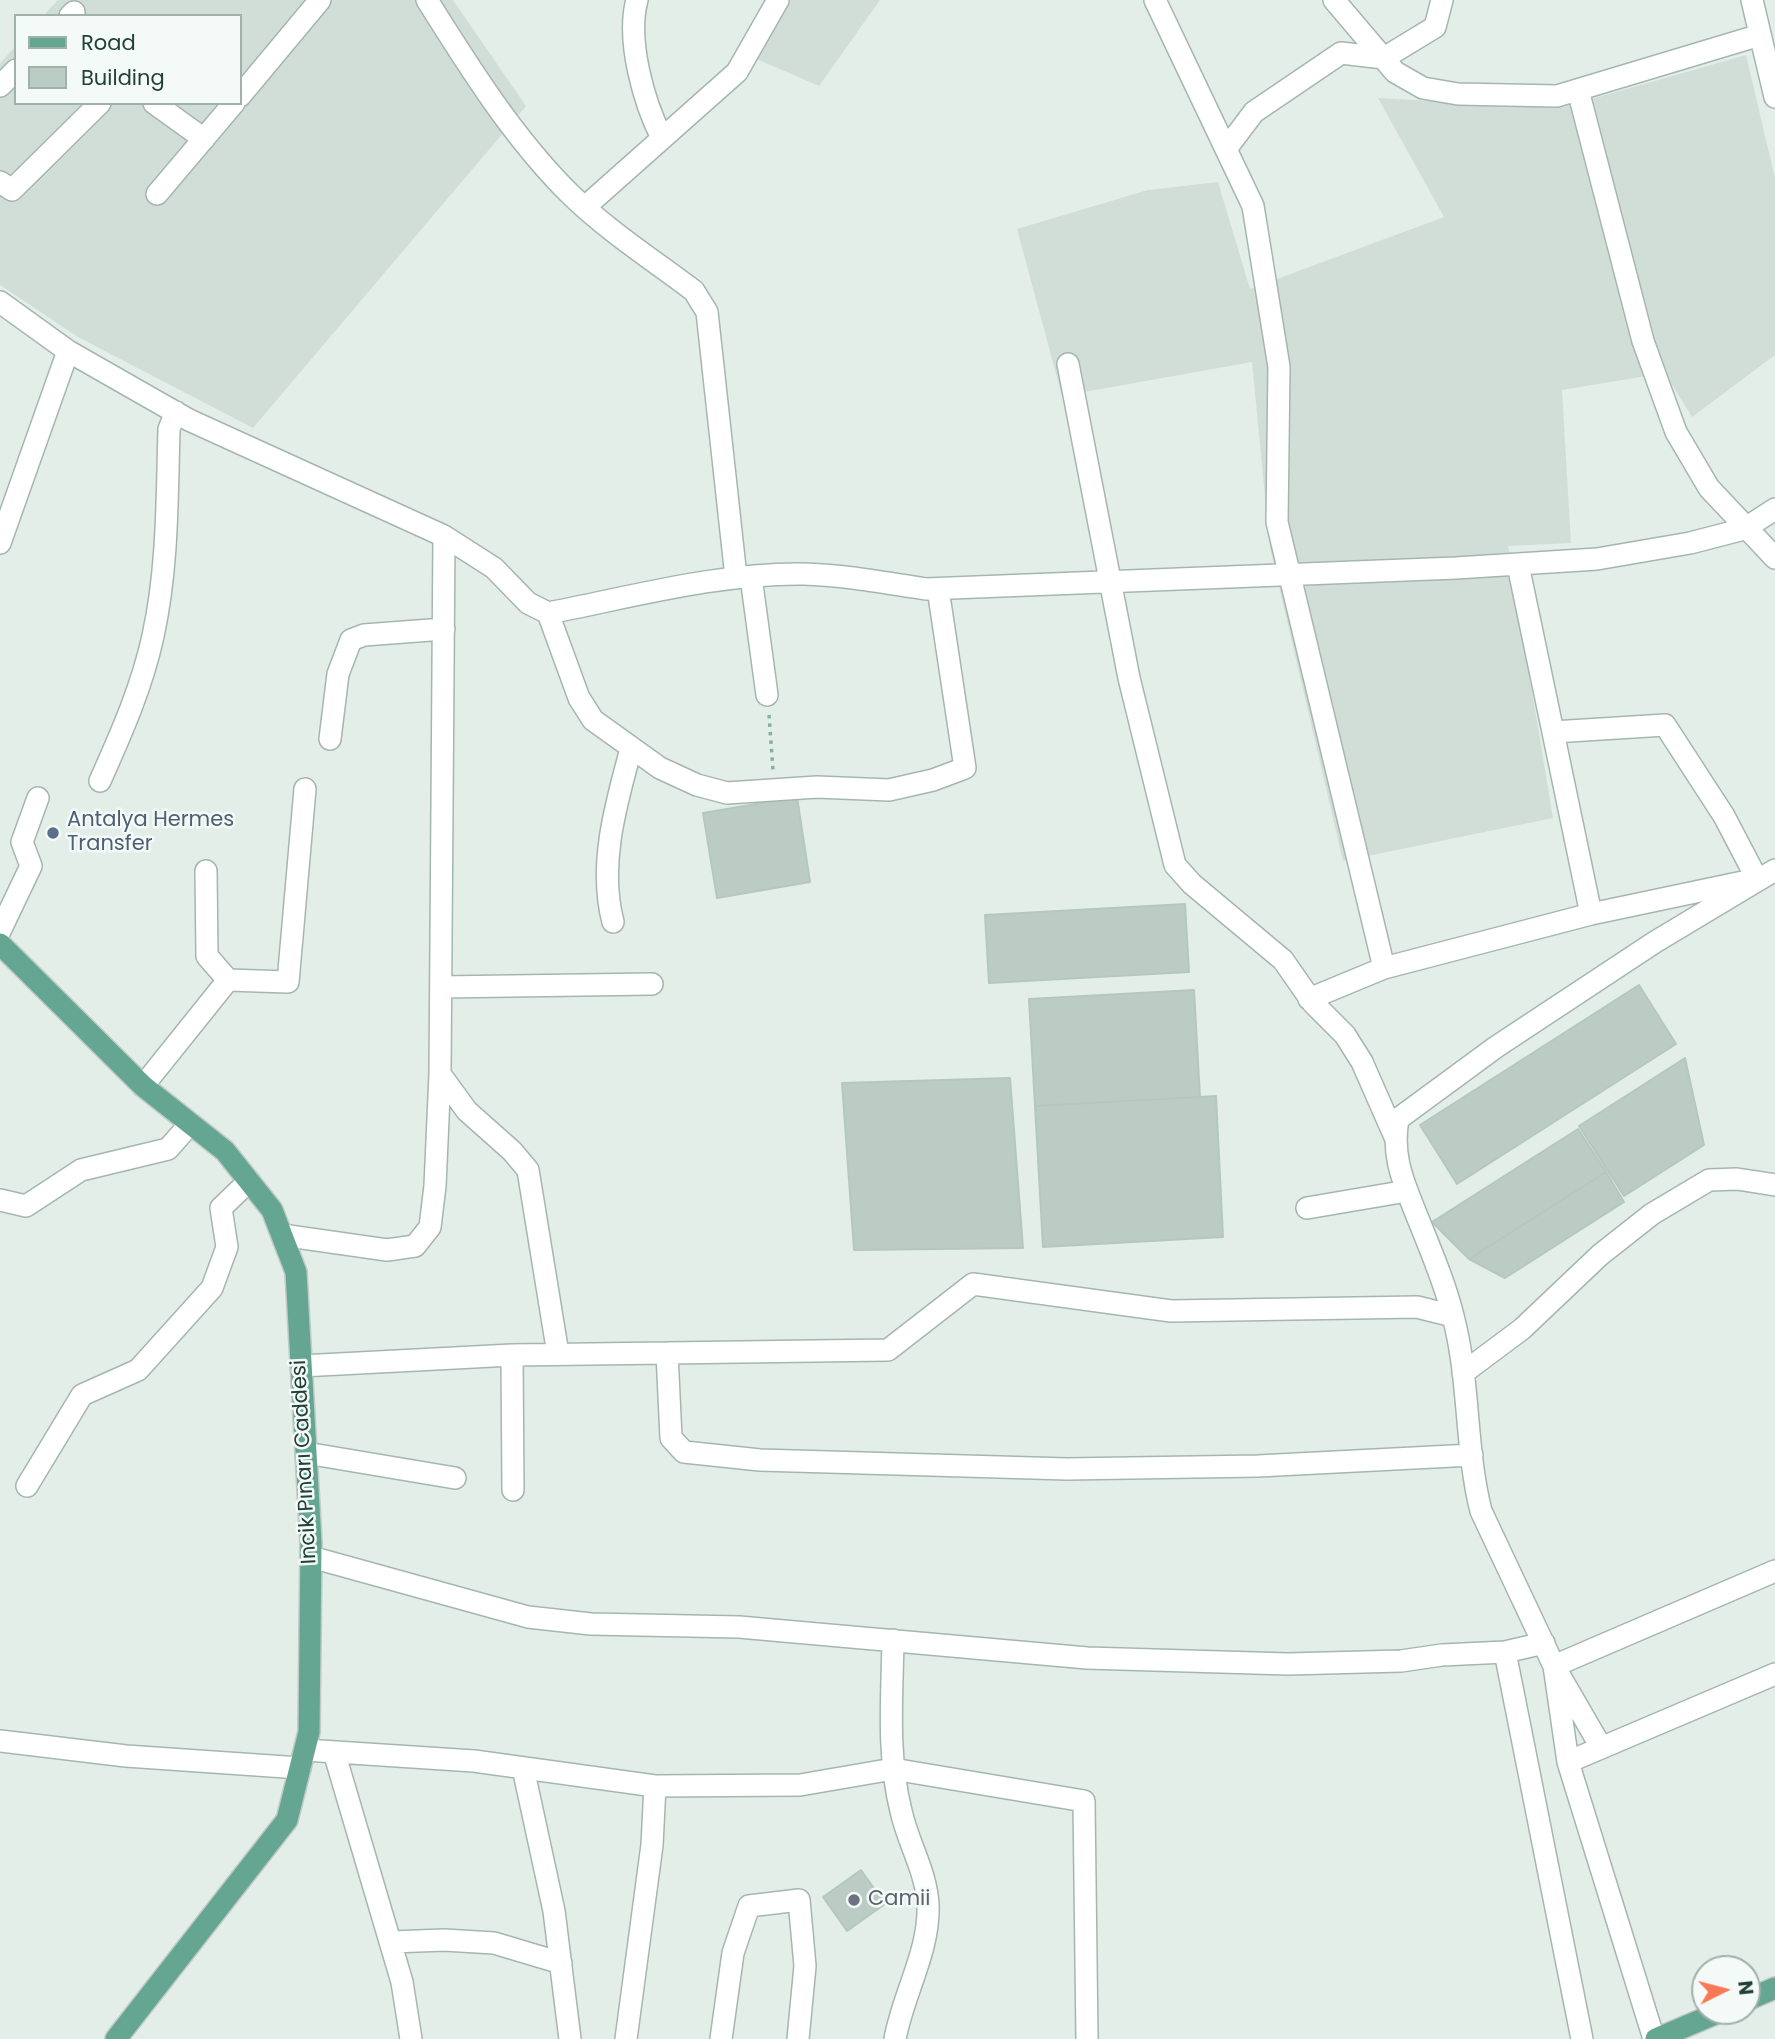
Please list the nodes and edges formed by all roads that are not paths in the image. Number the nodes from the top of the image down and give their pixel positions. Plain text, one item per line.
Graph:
1 (320, 0) edge
2 (427, 0) edge
3 (637, 0) edge
4 (778, 0) edge
5 (1155, 0) edge
6 (1334, 0) edge
7 (1442, 0) edge
8 (1752, 0) edge
9 (1760, 35) junction
10 (1384, 58) junction
11 (14, 72) edge
12 (0, 86) edge
13 (1578, 90) junction
14 (242, 94) edge
15 (1775, 97) edge
16 (98, 105) edge
17 (157, 105) edge
18 (231, 105) edge
19 (662, 138) junction
20 (204, 139) junction
21 (1226, 149) junction
22 (0, 182) edge
23 (157, 194) dead end
24 (585, 207) junction
25 (0, 302) edge
26 (68, 351) junction
27 (1068, 364) dead end
28 (176, 412) junction
29 (1775, 509) edge
30 (1744, 528) junction
31 (444, 536) junction
32 (0, 543) edge
33 (1775, 558) edge
34 (1518, 565) junction
35 (1288, 574) junction
36 (743, 577) junction
37 (1109, 583) junction
38 (938, 589) junction
39 (548, 613) junction
40 (444, 629) junction
41 (767, 695) road end
42 (1553, 732) junction
43 (330, 739) dead end
44 (631, 749) junction
45 (100, 781) dead end
46 (306, 789) dead end
47 (38, 798) dead end
48 (206, 871) dead end
49 (1766, 875) edge
50 (1591, 914) junction
51 (613, 922) dead end
52 (0, 930) edge
53 (0, 944) edge
54 (1384, 968) junction
55 (228, 980) junction
56 (652, 984) dead end
57 (441, 987) junction
58 (1310, 999) junction
59 (440, 1074) junction
60 (143, 1086) junction
61 (190, 1124) junction
62 (1395, 1137) junction
63 (249, 1181) junction
64 (1775, 1185) edge
65 (1407, 1191) junction
66 (0, 1200) edge
67 (1307, 1208) dead end
68 (282, 1235) junction
69 (1453, 1316) junction
70 (667, 1353) junction
71 (558, 1354) junction
72 (512, 1355) junction
73 (301, 1366) junction
74 (1463, 1373) junction
75 (306, 1453) junction
76 (1472, 1455) junction
77 (455, 1478) dead end
78 (27, 1486) dead end
79 (513, 1490) dead end
80 (311, 1557) junction
81 (1775, 1570) edge
82 (892, 1640) junction
83 (1544, 1643) junction
84 (1505, 1652) junction
85 (1554, 1666) junction
86 (1775, 1674) edge
87 (0, 1741) edge
88 (1601, 1747) junction
89 (334, 1752) junction
90 (302, 1759) junction
91 (1568, 1762) junction
92 (523, 1768) junction
93 (893, 1769) junction
94 (655, 1786) junction
95 (391, 1942) junction
96 (561, 1963) junction
97 (1691, 2024) edge
98 (117, 2039) edge
99 (411, 2039) edge
100 (570, 2039) edge
101 (626, 2039) edge
102 (720, 2039) edge
103 (798, 2039) edge
104 (895, 2039) edge
105 (1087, 2039) edge
106 (1582, 2039) edge
107 (1655, 2039) edge

1 - 14 street
2 - 24 street
3 - 19 street
4 - 19 street
5 - 21 street
6 - 10 street
7 - 10 street
8 - 9 street
9 - 13 street
9 - 15 street
10 - 13 street
10 - 21 street
11 - 12 street
13 - 30 street
16 - 22 street
17 - 20 street
18 - 20 street
19 - 24 street
20 - 23 street
21 - 35 street
24 - 36 street
25 - 26 street
26 - 28 street
26 - 32 street
27 - 37 street
28 - 31 street
28 - 45 street
29 - 30 street
30 - 33 street
30 - 34 street
31 - 39 street
31 - 40 street
34 - 35 street
34 - 42 street
35 - 37 street
35 - 54 street
36 - 38 street
36 - 39 street
36 - 41 street
37 - 38 street
37 - 58 street
38 - 44 street
39 - 44 street
40 - 43 street
40 - 57 street
42 - 49 street
42 - 50 street
44 - 51 street
46 - 55 street
47 - 52 street
48 - 55 street
49 - 50 street
49 - 62 street
50 - 54 street
53 - 60 main road, Incik Pınarı Caddesi
54 - 58 street
55 - 60 street
56 - 57 street
57 - 59 street
58 - 62 street
59 - 68 street
59 - 71 street
60 - 61 main road, Incik Pınarı Caddesi
61 - 63 main road, Incik Pınarı Caddesi
61 - 66 street
62 - 65 street
63 - 68 main road, Incik Pınarı Caddesi
63 - 78 street
64 - 74 street
65 - 67 street
65 - 69 street
68 - 73 main road, Incik Pınarı Caddesi
69 - 70 street
69 - 74 street
70 - 71 street
70 - 76 street
71 - 72 street
72 - 73 street
72 - 79 street
73 - 75 main road, Incik Pınarı Caddesi
74 - 76 street
75 - 77 street
75 - 80 main road, Incik Pınarı Caddesi
76 - 83 street
80 - 82 street
80 - 90 main road, Incik Pınarı Caddesi
81 - 85 street
82 - 84 street
82 - 93 street
83 - 84 street
83 - 85 street
84 - 106 street
85 - 88 street
85 - 91 street
86 - 88 street
87 - 90 street
88 - 91 street
89 - 90 street
89 - 92 street
89 - 95 street
90 - 98 main road, Incik Pınarı Caddesi
91 - 107 street
92 - 94 street
92 - 96 street
93 - 94 street
93 - 104 street
93 - 105 street
94 - 101 street
95 - 96 street
95 - 99 street
96 - 100 street
97 - 107 main road
102 - 103 street

